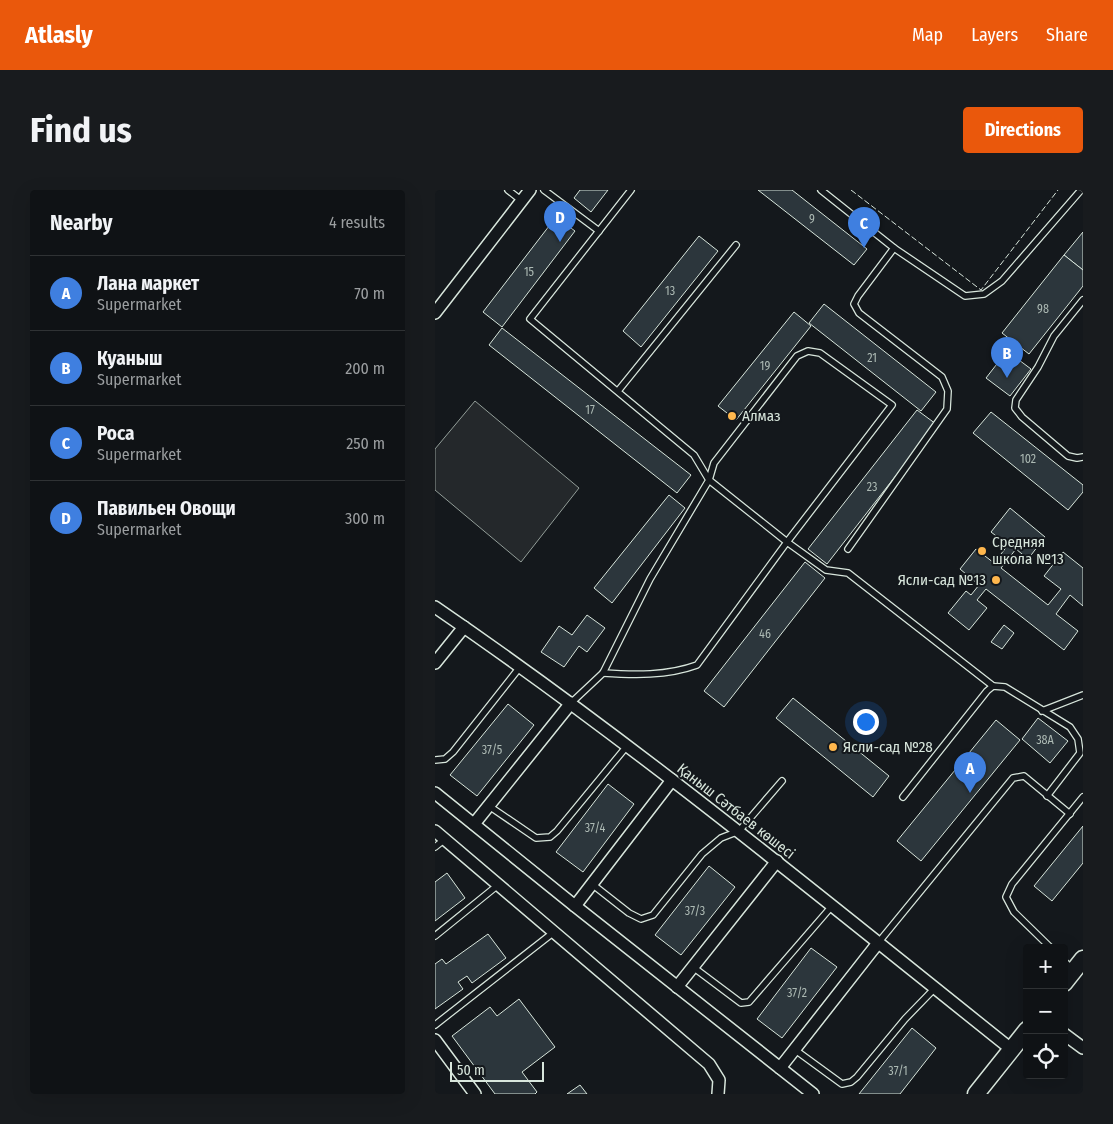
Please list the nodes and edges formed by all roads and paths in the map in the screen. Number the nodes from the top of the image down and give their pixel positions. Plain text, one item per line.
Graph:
1 (508, 190) edge
2 (530, 190) edge
3 (544, 190) edge
4 (631, 190) edge
5 (821, 190) edge
6 (1081, 190) edge
7 (522, 200) junction
8 (599, 232) junction
9 (736, 245) dead end
10 (894, 248) junction
11 (1083, 300) edge
12 (435, 313) edge
13 (619, 391) junction
14 (1083, 457) edge
15 (709, 480) junction
16 (787, 542) junction
17 (847, 549) dead end
18 (435, 607) edge
19 (463, 627) junction
20 (435, 663) edge
21 (519, 667) junction
22 (603, 673) junction
23 (993, 686) junction
24 (1083, 695) edge
25 (571, 704) junction
26 (1042, 711) junction
27 (627, 746) junction
28 (435, 760) edge
29 (672, 780) junction
30 (782, 781) dead end
31 (435, 793) edge
32 (1047, 796) junction
33 (903, 797) dead end
34 (1083, 798) edge
35 (488, 805) junction
36 (1070, 814) junction
37 (474, 824) junction
38 (435, 831) edge
39 (739, 831) junction
40 (445, 839) junction
41 (435, 847) edge
42 (777, 862) junction
43 (592, 884) junction
44 (498, 885) junction
45 (575, 906) junction
46 (832, 906) junction
47 (554, 932) junction
48 (435, 936) edge
49 (878, 943) junction
50 (1047, 944) edge
51 (692, 967) junction
52 (677, 987) junction
53 (935, 988) junction
54 (435, 1024) edge
55 (1024, 1034) edge
56 (1068, 1037) edge
57 (435, 1040) edge
58 (1083, 1048) edge
59 (794, 1049) junction
60 (1011, 1049) junction
61 (780, 1068) junction
62 (475, 1094) edge
63 (718, 1094) edge
64 (813, 1094) edge
65 (976, 1094) edge

1 - 7 lane
2 - 7 street
3 - 8 lane
4 - 8 lane
5 - 10 lane
6 - 10 lane
7 - 12 street
8 - 13 lane
9 - 13 lane
10 - 17 lane
11 - 14 lane
13 - 15 lane
15 - 16 lane
15 - 16 lane
15 - 22 lane
16 - 22 lane
16 - 23 lane
18 - 19 street, Қаныш Сәтбаев көшесі
19 - 20 street
19 - 21 street, Қаныш Сәтбаев көшесі
21 - 25 street, Қаныш Сәтбаев көшесі
21 - 28 lane
22 - 25 lane
23 - 26 lane
23 - 33 lane
24 - 26 lane
25 - 27 street, Қаныш Сәтбаев көшесі
25 - 35 street
26 - 32 lane
27 - 29 street, Қаныш Сәтбаев көшесі
27 - 35 lane
29 - 39 street, Қаныш Сәтбаев көшесі
29 - 43 street
30 - 39 lane
31 - 37 street
32 - 36 lane
32 - 49 lane
34 - 36 lane
35 - 37 street
36 - 50 lane
37 - 45 street
38 - 40 street
39 - 42 street, Қаныш Сәтбаев көшесі
39 - 43 lane
40 - 41 lane
40 - 44 street
42 - 46 street, Қаныш Сәтбаев көшесі
42 - 51 street
43 - 45 street
44 - 47 street
44 - 48 lane
45 - 52 street
46 - 49 street, Қаныш Сәтбаев көшесі
46 - 51 lane
47 - 54 lane
47 - 63 street
49 - 53 street, Қаныш Сәтбаев көшесі
49 - 59 street
51 - 52 street
52 - 61 street
53 - 59 lane
53 - 60 street, Қаныш Сәтбаев көшесі
55 - 60 street
56 - 58 street
57 - 62 street
59 - 61 street
60 - 65 street
61 - 64 street

